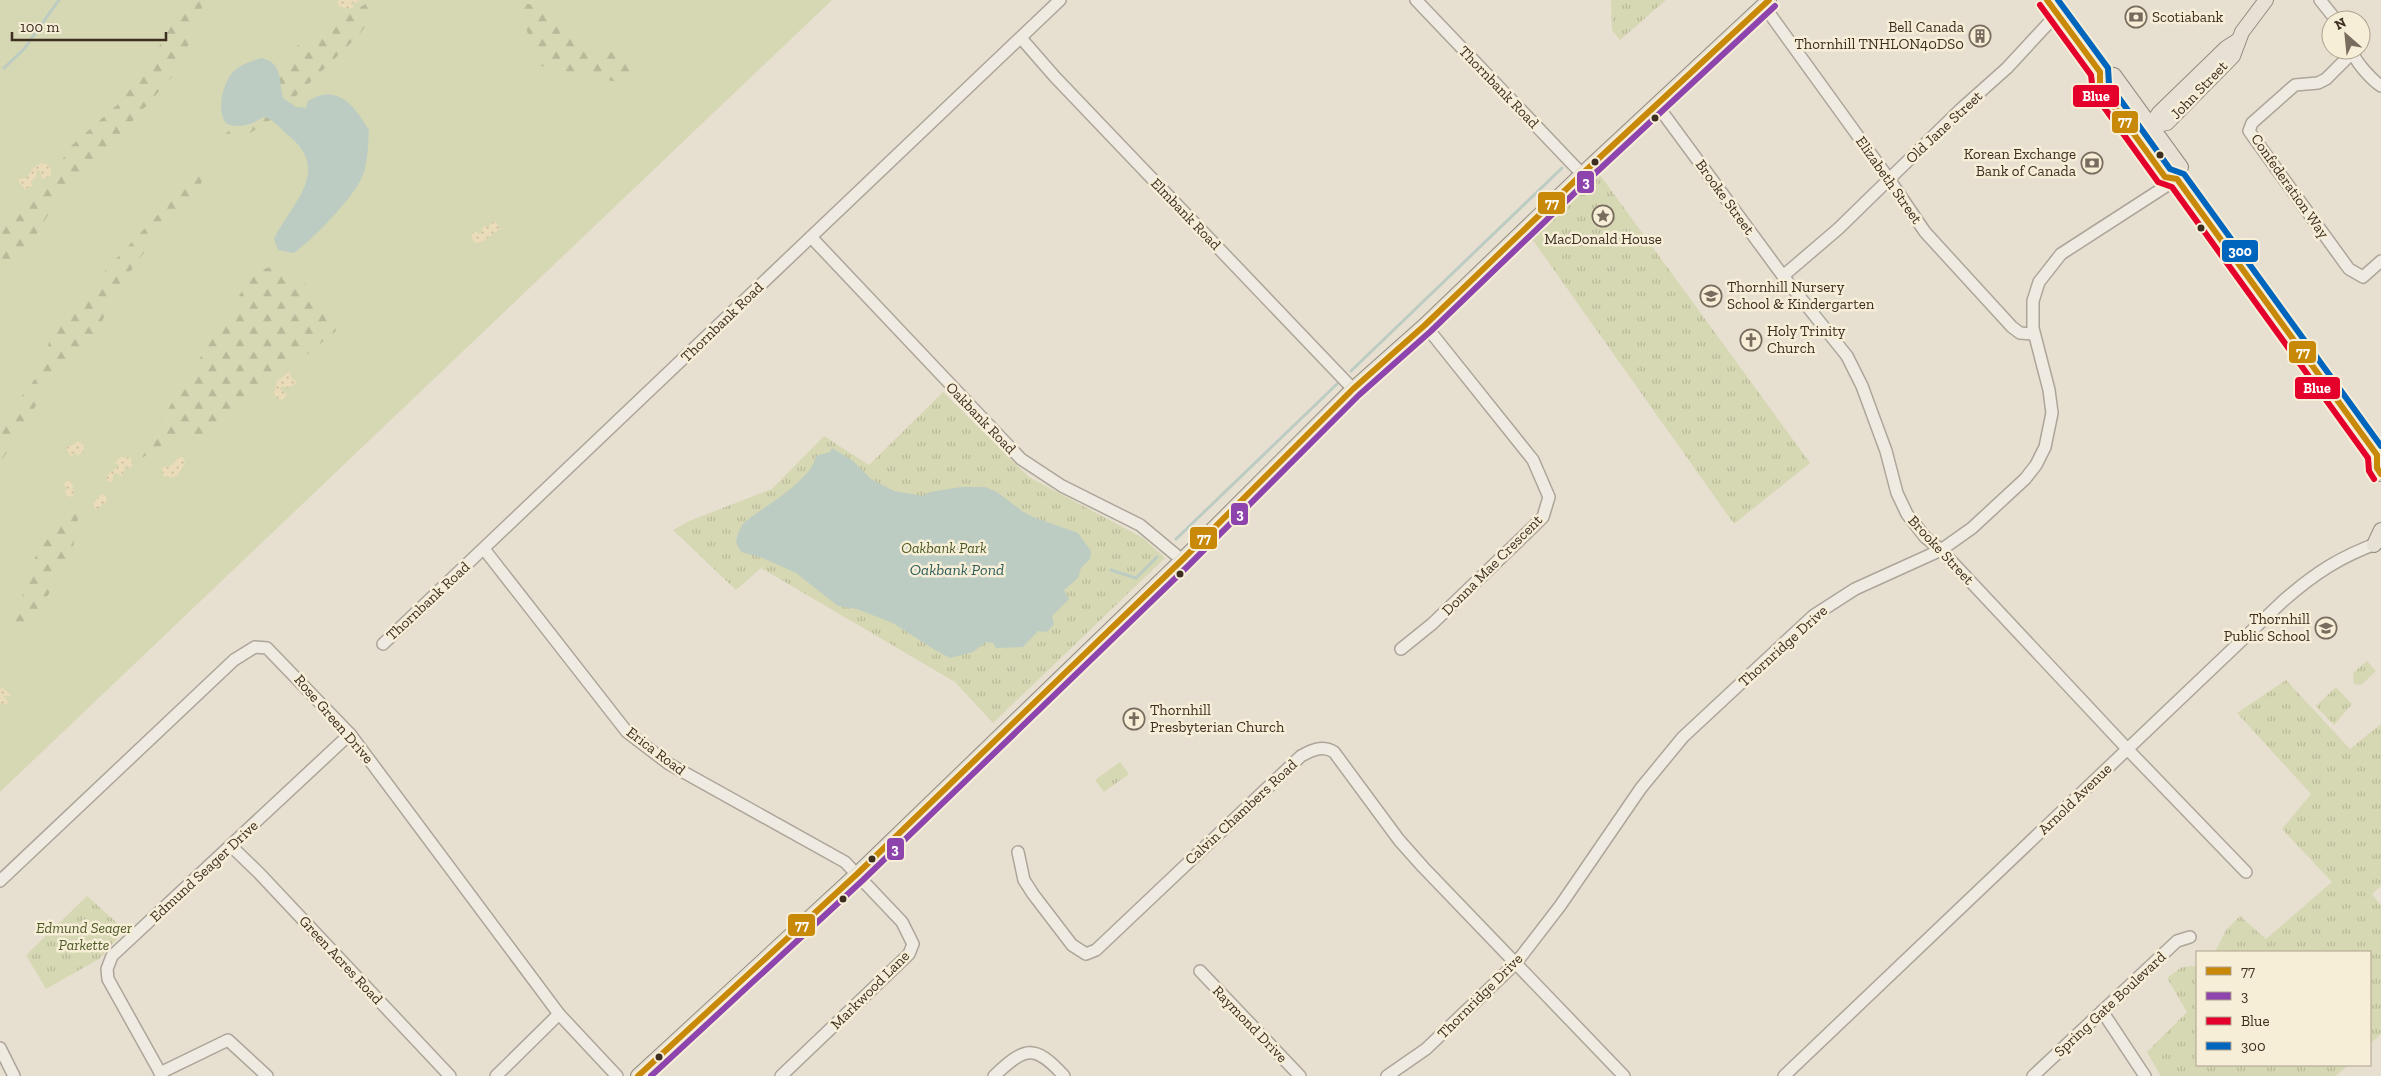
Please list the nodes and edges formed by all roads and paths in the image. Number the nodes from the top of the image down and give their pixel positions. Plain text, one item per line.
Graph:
1 (1060, 0) edge
2 (1416, 0) edge
3 (2047, 0) edge
4 (2266, 0) edge
5 (2320, 0) edge
6 (1766, 3) edge
7 (2328, 10) edge
8 (2057, 14) junction
9 (1021, 38) junction
10 (2344, 60) edge
11 (2359, 60) edge
12 (2100, 72) junction
13 (2381, 86) edge
14 (1657, 105) junction
15 (2151, 126) junction
16 (2137, 139) junction
17 (1582, 174) junction
18 (1889, 179) junction
19 (2177, 179) junction
20 (811, 237) junction
21 (2381, 261) edge
22 (1783, 276) junction
23 (1425, 325) junction
24 (2033, 334) junction
25 (1353, 389) junction
26 (2379, 456) edge
27 (2381, 474) edge
28 (2381, 530) edge
29 (2377, 544) edge
30 (484, 549) junction
31 (1941, 550) junction
32 (1182, 560) junction
33 (383, 644) dead end
34 (1401, 649) dead end
35 (350, 734) junction
36 (2127, 749) junction
37 (231, 846) junction
38 (1018, 852) dead end
39 (2246, 872) dead end
40 (858, 874) junction
41 (0, 881) edge
42 (2190, 937) dead end
43 (1516, 963) junction
44 (1200, 971) dead end
45 (2102, 1010) junction
46 (559, 1014) junction
47 (0, 1048) edge
48 (161, 1074) edge
49 (14, 1076) edge
50 (266, 1076) edge
51 (450, 1076) edge
52 (496, 1076) edge
53 (618, 1076) edge
54 (638, 1076) edge
55 (782, 1076) edge
56 (994, 1076) edge
57 (1064, 1076) edge
58 (1300, 1076) edge
59 (1387, 1076) edge
60 (1624, 1076) edge
61 (1784, 1076) edge
62 (2033, 1076) edge
63 (2144, 1076) edge

1 - 9 street, Thornbank Road
2 - 17 street, Thornbank Road
3 - 8 main road
4 - 15 main road, John Street
5 - 7 street
6 - 14 main road
6 - 18 street, Elizabeth Street
8 - 12 main road
8 - 18 street, Old Jane Street
9 - 20 street, Thornbank Road
9 - 25 street, Elmbank Road
10 - 21 street, Confederation Way
11 - 13 street, Confederation Way
12 - 15 main road
12 - 16 main road
14 - 17 main road
14 - 22 street, Brooke Street
15 - 16 main road, John Street
15 - 19 main road
16 - 19 main road
17 - 23 main road
18 - 22 street, Old Jane Street
18 - 24 street, Elizabeth Street
19 - 24 street, Thornridge Drive
19 - 26 main road
20 - 30 street, Thornbank Road
20 - 32 street, Oakbank Road
22 - 31 street, Brooke Street
23 - 25 main road
23 - 34 street, Donna Mae Crescent
24 - 31 street, Thornridge Drive
25 - 32 main road
26 - 27 main road
28 - 29 main road
29 - 36 street, Arnold Avenue
30 - 33 street, Thornbank Road
30 - 40 street, Erica Road
31 - 36 street, Brooke Street
31 - 43 street, Thornridge Drive
32 - 40 main road
35 - 37 street, Edmund Seager Drive
35 - 41 street, Rose Green Drive
35 - 46 street, Rose Green Drive
36 - 39 street, Brooke Street
36 - 61 street, Arnold Avenue
37 - 48 street, Edmund Seager Drive
37 - 51 street, Green Acres Road
38 - 43 street, Calvin Chambers Road
40 - 54 main road
40 - 55 street, Markwood Lane
42 - 45 street, Spring Gate Boulevard
43 - 59 street, Thornridge Drive
43 - 60 street
44 - 58 street, Raymond Drive
45 - 62 street, Spring Gate Boulevard
45 - 63 street
46 - 52 street
46 - 53 street, Rose Green Drive
47 - 49 street
48 - 50 street
56 - 57 street

